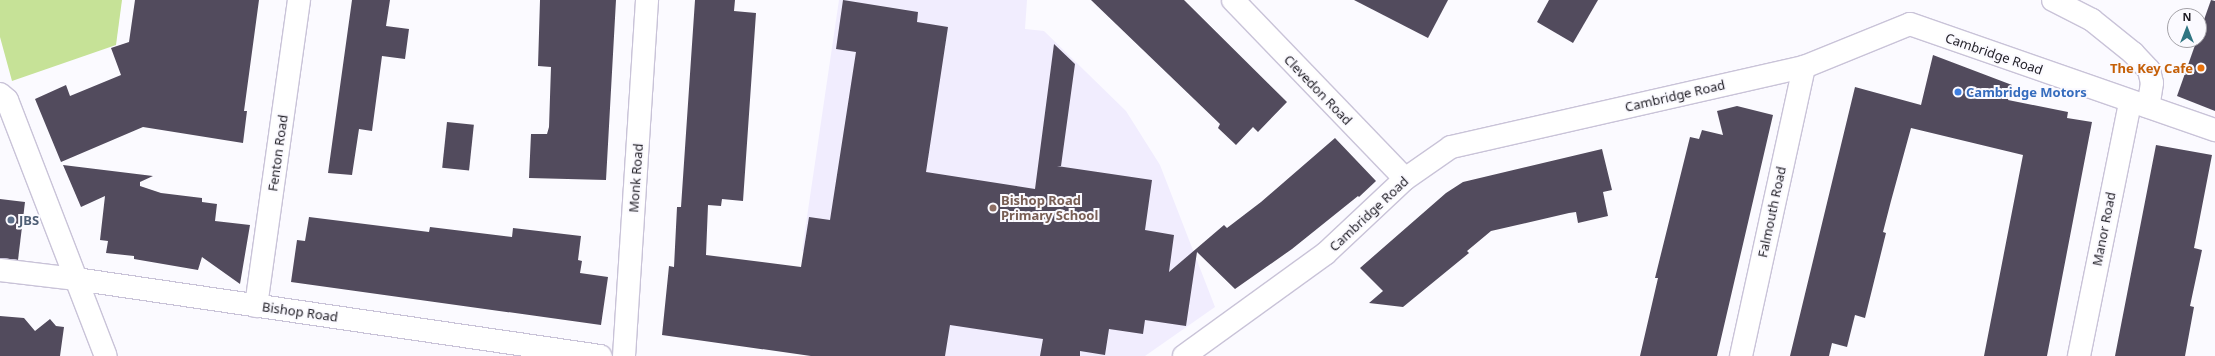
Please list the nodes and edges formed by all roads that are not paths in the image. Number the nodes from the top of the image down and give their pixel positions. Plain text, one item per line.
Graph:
1 (299, 0) edge
2 (647, 0) edge
3 (1232, 0) edge
4 (2053, 0) edge
5 (1804, 68) junction
6 (0, 94) edge
7 (2139, 104) junction
8 (2215, 130) edge
9 (1405, 179) junction
10 (0, 270) edge
11 (76, 279) junction
12 (256, 306) junction
13 (106, 356) edge
14 (600, 356) edge
15 (624, 356) edge
16 (1184, 356) edge
17 (1741, 356) edge
18 (2079, 356) edge

1 - 12 street, Fenton Road
2 - 15 street, Monk Road
3 - 9 street, Clevedon Road
4 - 7 street, Manor Road
5 - 7 street, Cambridge Road
5 - 9 street, Cambridge Road
5 - 17 street, Falmouth Road
6 - 11 street
7 - 8 street, Cambridge Road
7 - 18 street, Manor Road
9 - 16 street, Cambridge Road
10 - 11 street, Bishop Road
11 - 12 street, Bishop Road
11 - 13 street
12 - 14 street, Bishop Road

